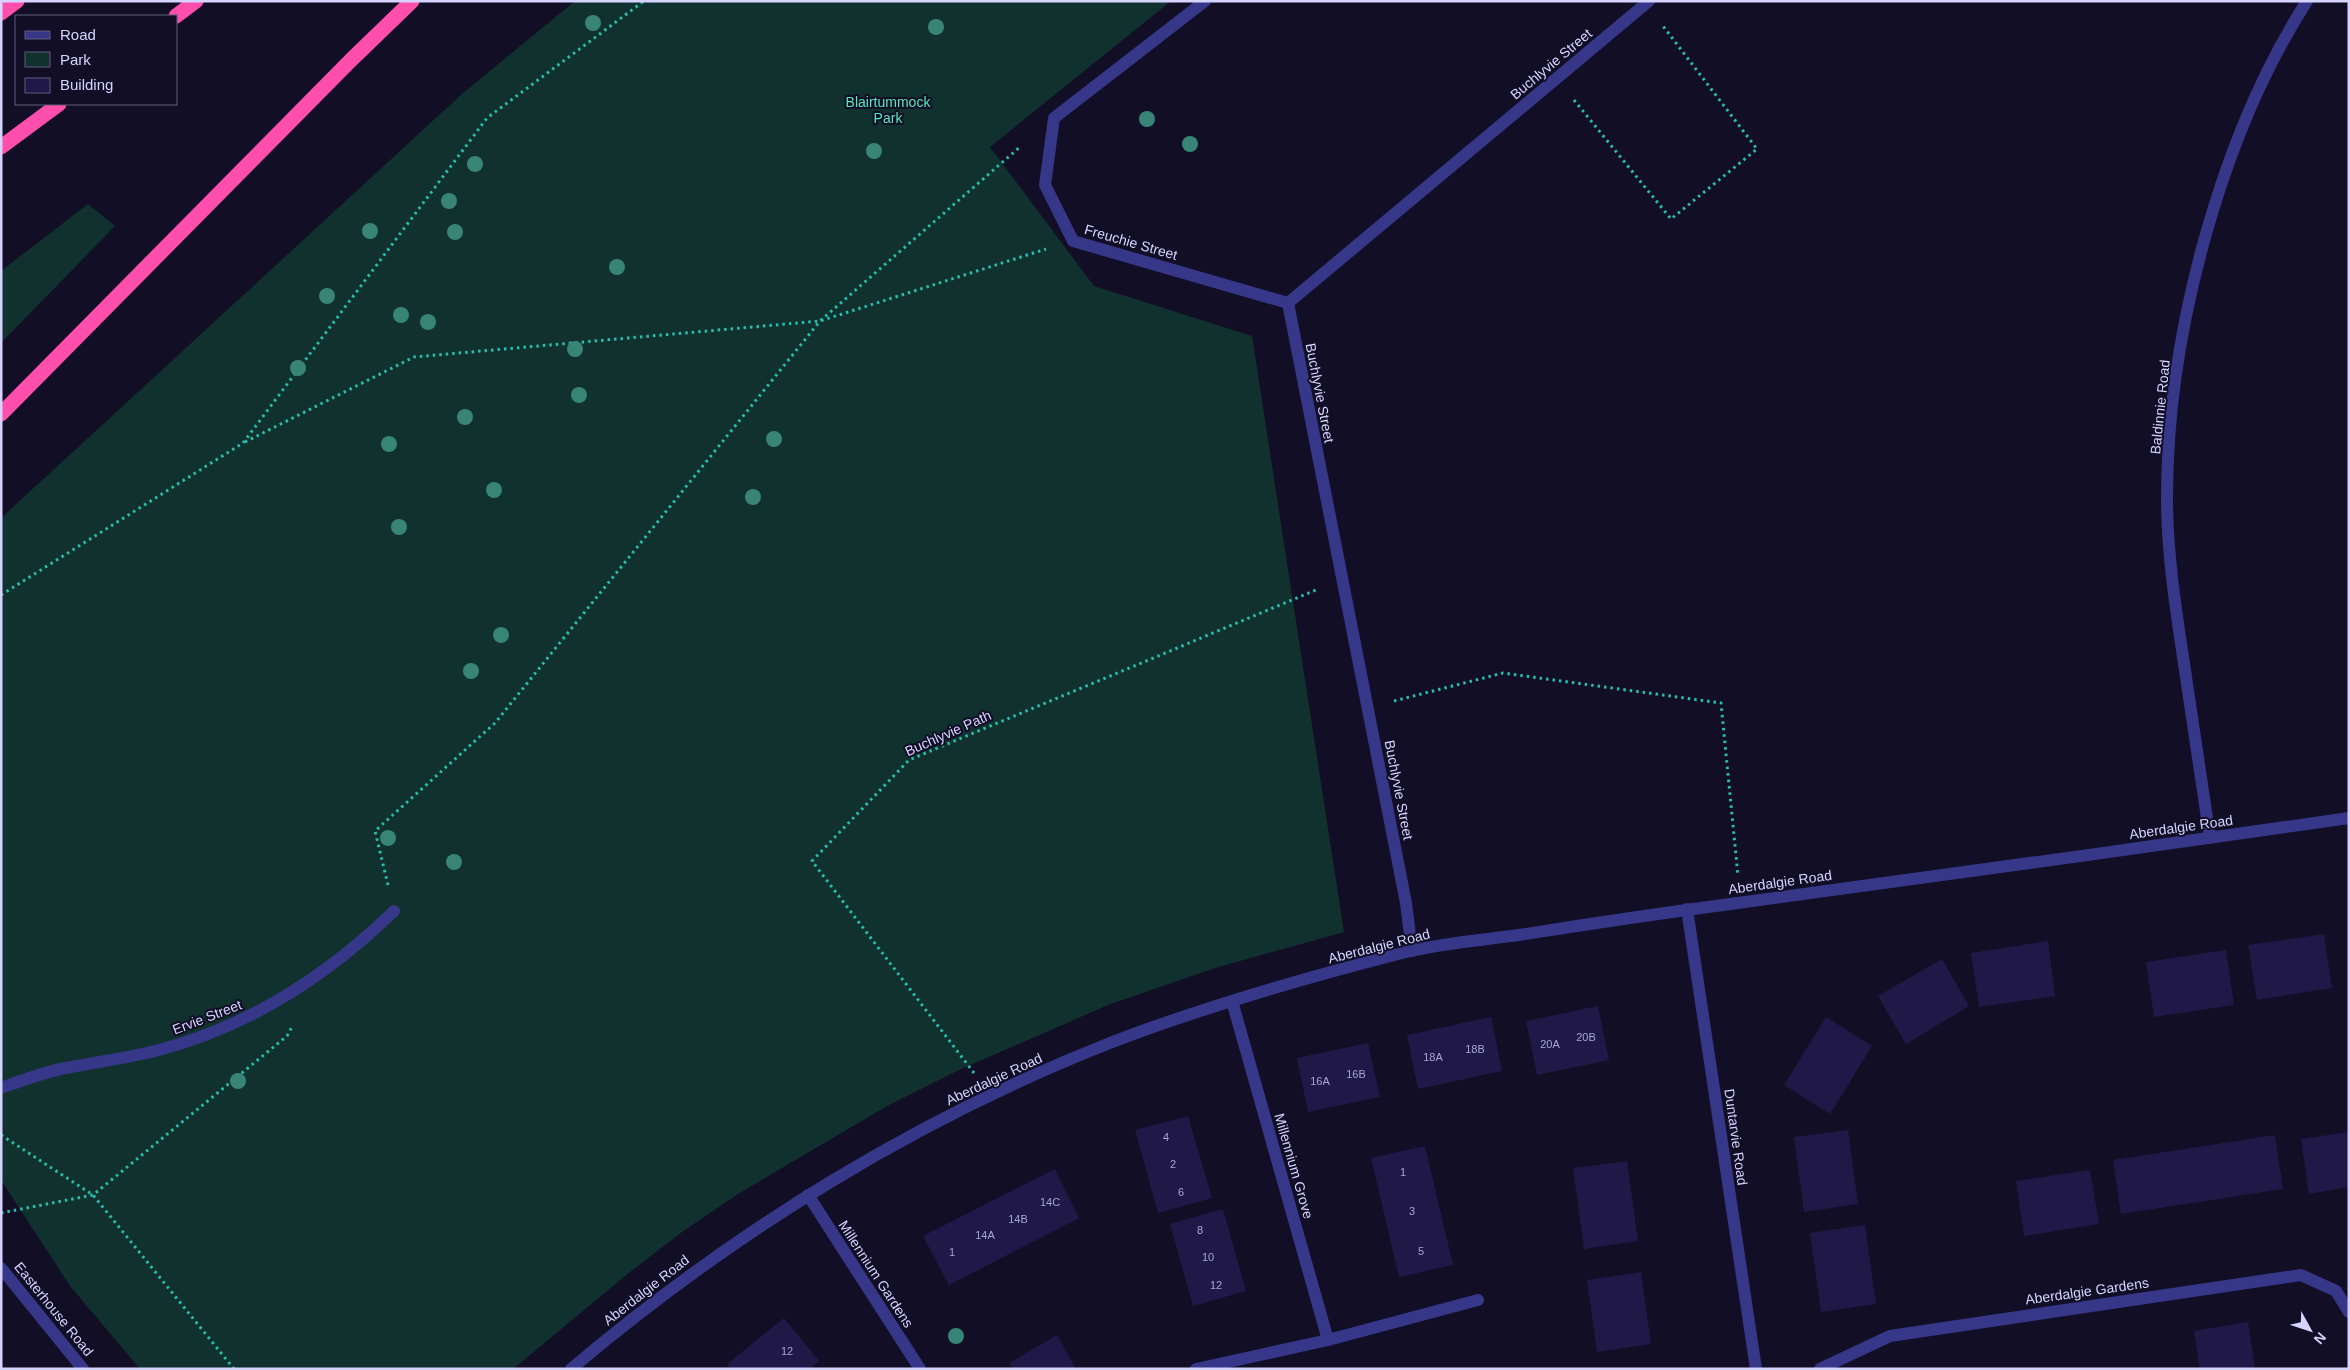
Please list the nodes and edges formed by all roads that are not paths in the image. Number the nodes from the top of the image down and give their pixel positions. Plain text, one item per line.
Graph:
1 (17, 1) edge
2 (196, 1) edge
3 (412, 1) edge
4 (1204, 1) edge
5 (2307, 1) edge
6 (1648, 3) edge
7 (1, 14) edge
8 (177, 15) edge
9 (58, 105) edge
10 (1, 147) edge
11 (1288, 303) junction
12 (1, 414) edge
13 (2349, 818) edge
14 (2210, 838) junction
15 (1687, 909) junction
16 (394, 911) road end
17 (1412, 951) junction
18 (1232, 1001) junction
19 (1, 1088) edge
20 (808, 1195) junction
21 (1, 1268) edge
22 (1478, 1300) dead end
23 (2349, 1312) edge
24 (1328, 1340) junction
25 (83, 1369) edge
26 (571, 1369) edge
27 (920, 1369) edge
28 (1196, 1369) edge
29 (1756, 1369) edge
30 (1820, 1369) edge

1 - 7 highway
2 - 8 highway
3 - 12 highway
4 - 11 street, Freuchie Street
5 - 14 street, Baldinnie Road
6 - 11 street, Buchlyvie Street
9 - 10 highway
11 - 17 street, Buchlyvie Street
13 - 14 street, Aberdalgie Road
14 - 15 street, Aberdalgie Road
15 - 17 street, Aberdalgie Road
15 - 29 street, Duntarvie Road
16 - 19 street, Ervie Street
17 - 18 street, Aberdalgie Road
18 - 20 street, Aberdalgie Road
18 - 24 street, Millennium Grove
20 - 26 street, Aberdalgie Road
20 - 27 street, Millennium Gardens
21 - 25 street, Easterhouse Road
22 - 24 street
23 - 30 street, Aberdalgie Gardens
24 - 28 street

